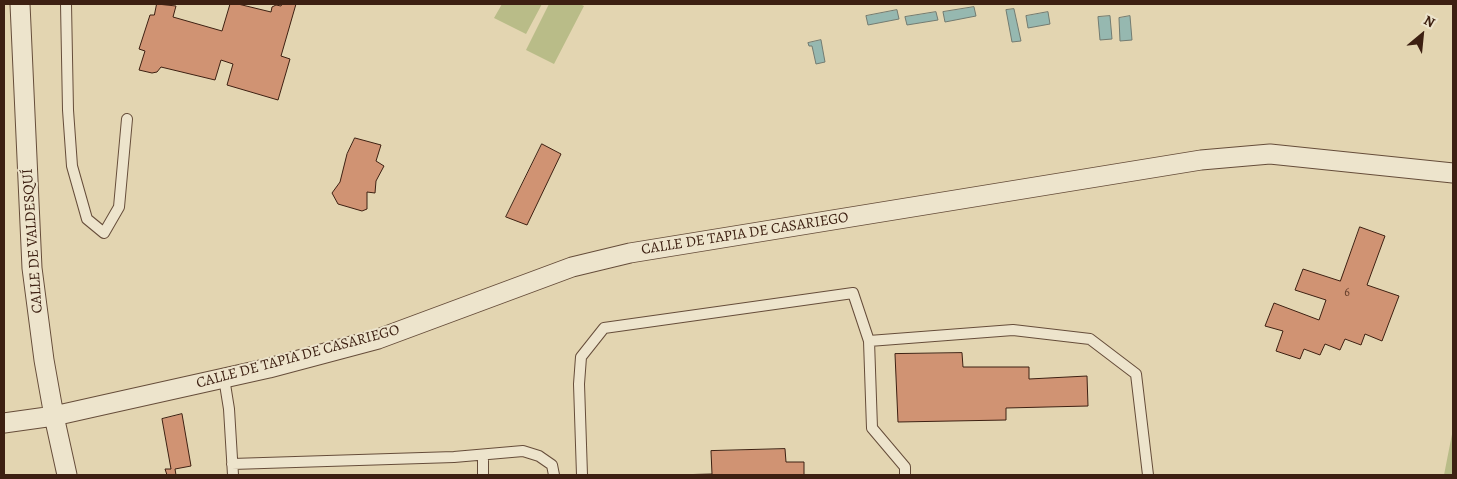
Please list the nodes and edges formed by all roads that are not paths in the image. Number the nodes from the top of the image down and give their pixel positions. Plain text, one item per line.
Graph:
1 (20, 4) edge
2 (66, 4) edge
3 (127, 119) dead end
4 (1453, 173) edge
5 (869, 341) junction
6 (224, 378) junction
7 (54, 416) junction
8 (4, 424) edge
9 (483, 455) junction
10 (232, 464) junction
11 (67, 475) edge
12 (233, 475) edge
13 (483, 475) edge
14 (554, 475) edge
15 (582, 475) edge
16 (905, 475) edge
17 (1148, 475) edge

1 - 7 street, CALLE DE VALDESQUÍ
2 - 3 lane
4 - 6 street, CALLE DE TAPIA DE CASARIEGO
5 - 15 lane
5 - 16 lane
5 - 17 lane
6 - 7 street, CALLE DE TAPIA DE CASARIEGO
6 - 10 lane
7 - 8 street, CALLE DE TAPIA DE CASARIEGO
7 - 11 street, CALLE DE VALDESQUÍ
9 - 10 lane
9 - 13 lane
9 - 14 lane
10 - 12 lane

